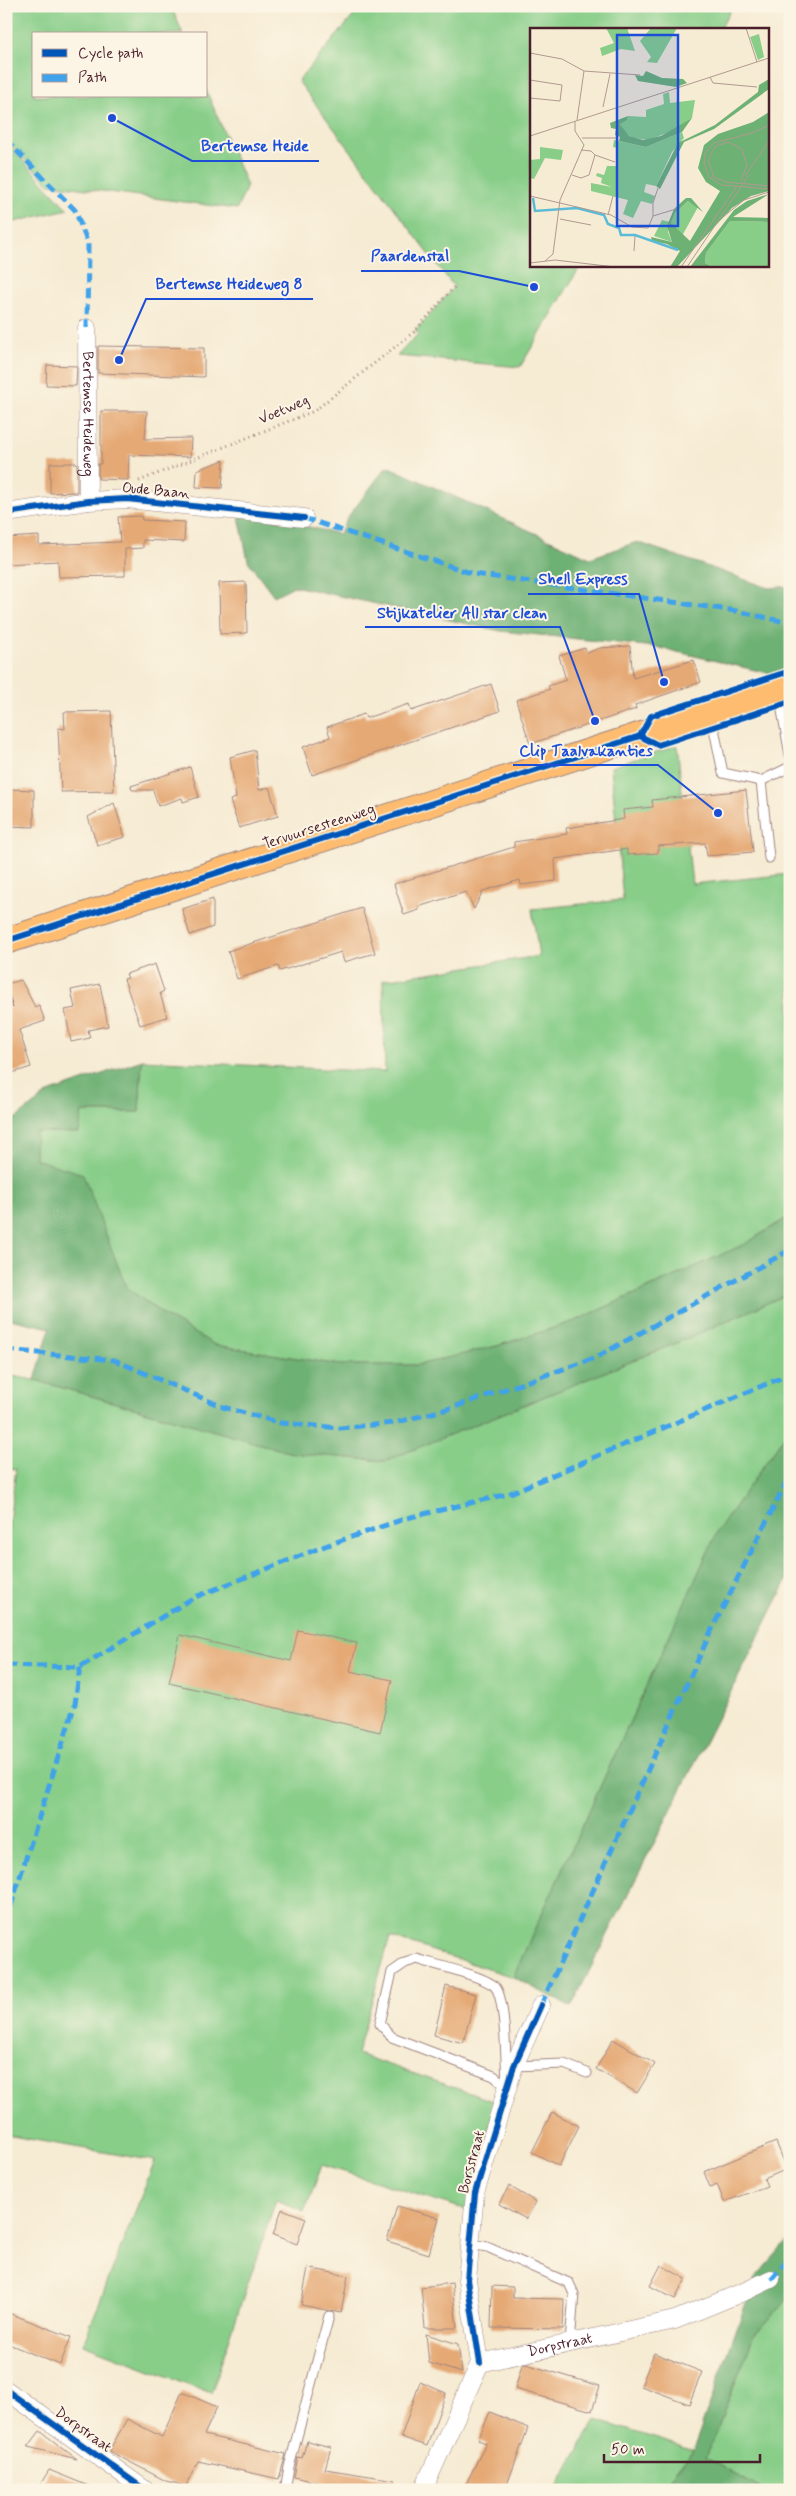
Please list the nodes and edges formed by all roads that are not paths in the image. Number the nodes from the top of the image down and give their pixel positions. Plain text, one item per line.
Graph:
1 (87, 328) dead end
2 (88, 501) junction
3 (6, 513) edge
4 (304, 518) dead end
5 (784, 689) edge
6 (710, 713) junction
7 (790, 755) edge
8 (790, 767) edge
9 (761, 781) junction
10 (769, 858) dead end
11 (6, 941) edge
12 (540, 2005) dead end
13 (514, 2066) junction
14 (587, 2073) dead end
15 (507, 2087) junction
16 (471, 2244) junction
17 (771, 2278) dead end
18 (329, 2316) dead end
19 (570, 2343) junction
20 (480, 2363) junction
21 (6, 2390) edge
22 (145, 2490) edge
23 (286, 2490) edge
24 (423, 2490) edge

1 - 2 street, Bertemse Heideweg
2 - 3 street, Oude Baan
2 - 4 street, Oude Baan
5 - 6 main road, Tervuursesteenweg
5 - 7 lane
6 - 9 lane
6 - 11 main road, Tervuursesteenweg
8 - 9 lane
9 - 10 lane
12 - 13 street, Borsstraat
13 - 14 lane
13 - 15 street, Borsstraat
15 - 15 lane
15 - 16 street, Borsstraat
16 - 19 lane
16 - 20 street, Borsstraat
17 - 19 street, Dorpstraat
18 - 23 lane
19 - 20 street, Dorpstraat
20 - 24 street
21 - 22 street, Dorpstraat

